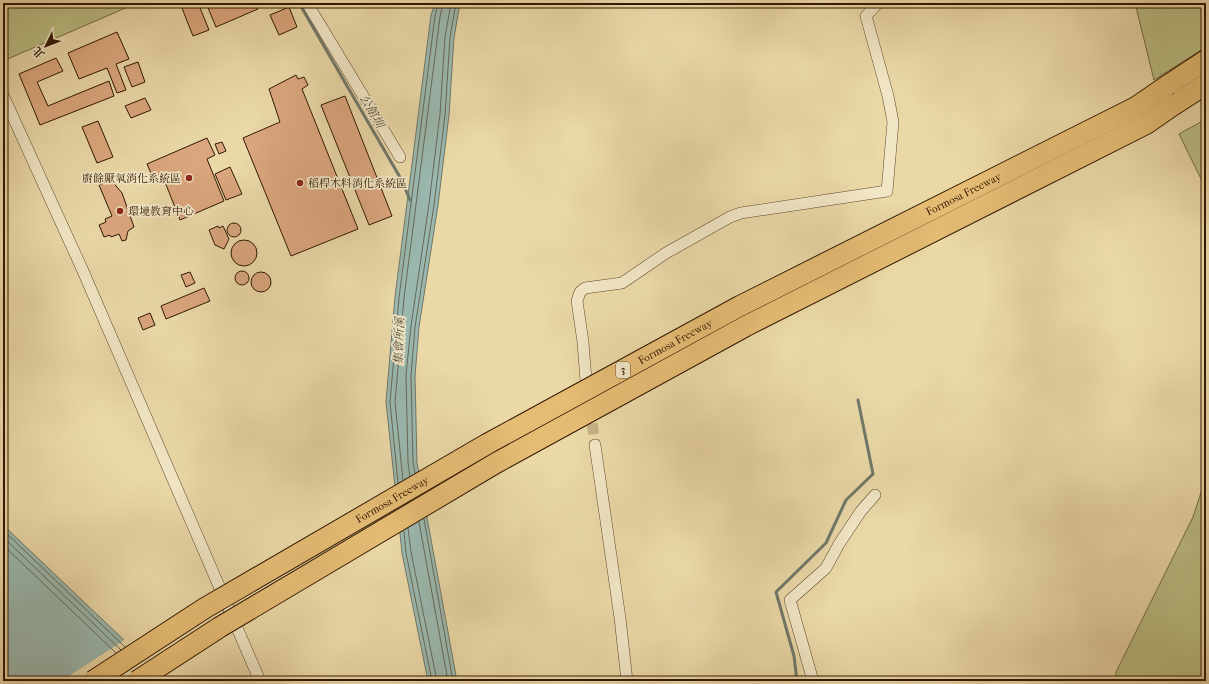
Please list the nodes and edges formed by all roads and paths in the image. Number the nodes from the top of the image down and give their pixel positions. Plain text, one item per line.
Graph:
1 (307, 3) edge
2 (878, 3) edge
3 (1206, 60) edge
4 (1206, 84) edge
5 (3, 95) edge
6 (400, 157) dead end
7 (587, 393) dead end
8 (595, 445) tunnel mouth
9 (875, 494) dead end
10 (94, 681) edge
11 (137, 681) edge
12 (260, 681) edge
13 (627, 681) edge
14 (813, 681) edge

1 - 6 street
2 - 7 street
3 - 10 highway, Formosa Freeway / 3, bridge
4 - 11 highway, Formosa Freeway / 3, bridge
5 - 12 street
8 - 13 street
9 - 14 street

